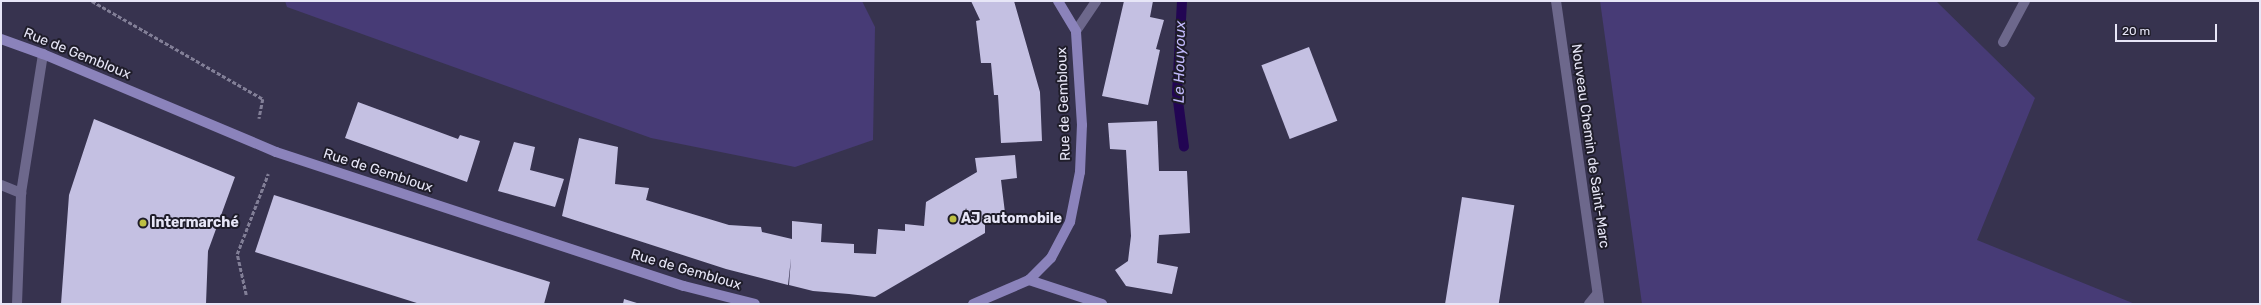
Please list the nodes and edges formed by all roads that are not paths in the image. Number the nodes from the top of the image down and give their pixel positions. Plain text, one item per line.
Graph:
1 (1058, 1) edge
2 (1096, 1) edge
3 (1556, 1) edge
4 (2025, 1) edge
5 (1076, 31) junction
6 (1, 39) edge
7 (2003, 42) dead end
8 (43, 54) junction
9 (1, 185) edge
10 (21, 193) junction
11 (1029, 280) junction
12 (1598, 299) edge
13 (17, 304) edge
14 (755, 304) edge
15 (973, 304) edge
16 (1102, 304) edge
17 (1589, 304) edge

1 - 5 main road, Rue de Gembloux
2 - 5 street
3 - 12 street, Nouveau Chemin de Saint-Marc
4 - 7 street
5 - 11 main road, Rue de Gembloux
6 - 8 main road, Rue de Gembloux
8 - 10 street
8 - 14 main road, Rue de Gembloux
9 - 10 street
10 - 13 street
11 - 15 main road, Rue de Gembloux
11 - 16 main road
12 - 17 street, Nouveau Chemin de Saint-Marc

